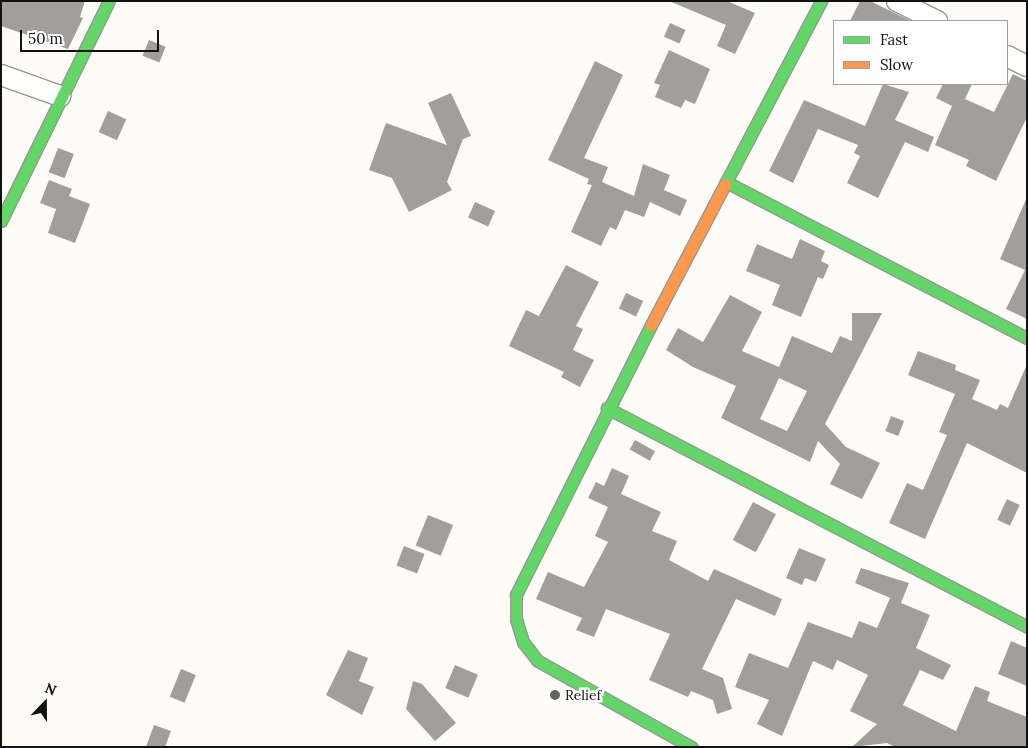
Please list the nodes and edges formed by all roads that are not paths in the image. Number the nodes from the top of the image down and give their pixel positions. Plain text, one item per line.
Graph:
1 (108, 1) edge
2 (821, 1) edge
3 (897, 1) edge
4 (936, 20) edge
5 (1008, 56) edge
6 (1027, 66) edge
7 (1, 75) edge
8 (60, 96) junction
9 (726, 182) junction
10 (1, 221) edge
11 (1027, 338) edge
12 (607, 408) junction
13 (1027, 627) edge
14 (691, 747) edge

1 - 8 street
2 - 9 street
3 - 4 street
5 - 6 street
7 - 8 street
8 - 10 street
9 - 11 street
9 - 12 street
12 - 13 street
12 - 14 street

